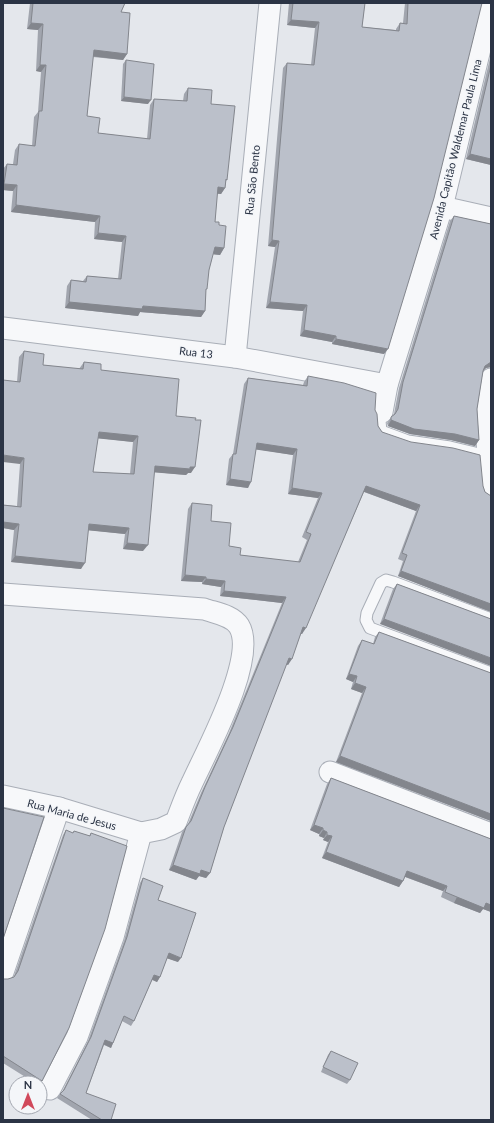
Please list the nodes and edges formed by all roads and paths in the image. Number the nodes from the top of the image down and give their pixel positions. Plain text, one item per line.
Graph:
1 (270, 3) edge
2 (491, 3) edge
3 (442, 208) junction
4 (491, 218) edge
5 (3, 328) edge
6 (235, 357) junction
7 (491, 379) edge
8 (387, 385) junction
9 (382, 412) joint
10 (488, 456) junction
11 (491, 491) edge
12 (3, 594) edge
13 (491, 620) edge
14 (491, 673) edge
15 (330, 772) dead end
16 (3, 796) edge
17 (59, 808) junction
18 (141, 833) junction
19 (491, 834) edge
20 (3, 972) edge
21 (50, 1089) dead end

1 - 6 street, Rua São Bento
2 - 3 street, Avenida Capitão Waldemar Paula Lima
3 - 4 street
3 - 8 street, Avenida Capitão Waldemar Paula Lima
5 - 6 street, Rua 13
6 - 8 street, Rua 13
7 - 10 street
8 - 9 street, Avenida Capitão Waldemar Paula Lima
9 - 10 lane
10 - 11 street
12 - 18 street
13 - 14 lane
15 - 19 street
16 - 17 street, Rua Maria de Jesus
17 - 18 street, Rua Maria de Jesus
17 - 20 street
18 - 21 street

